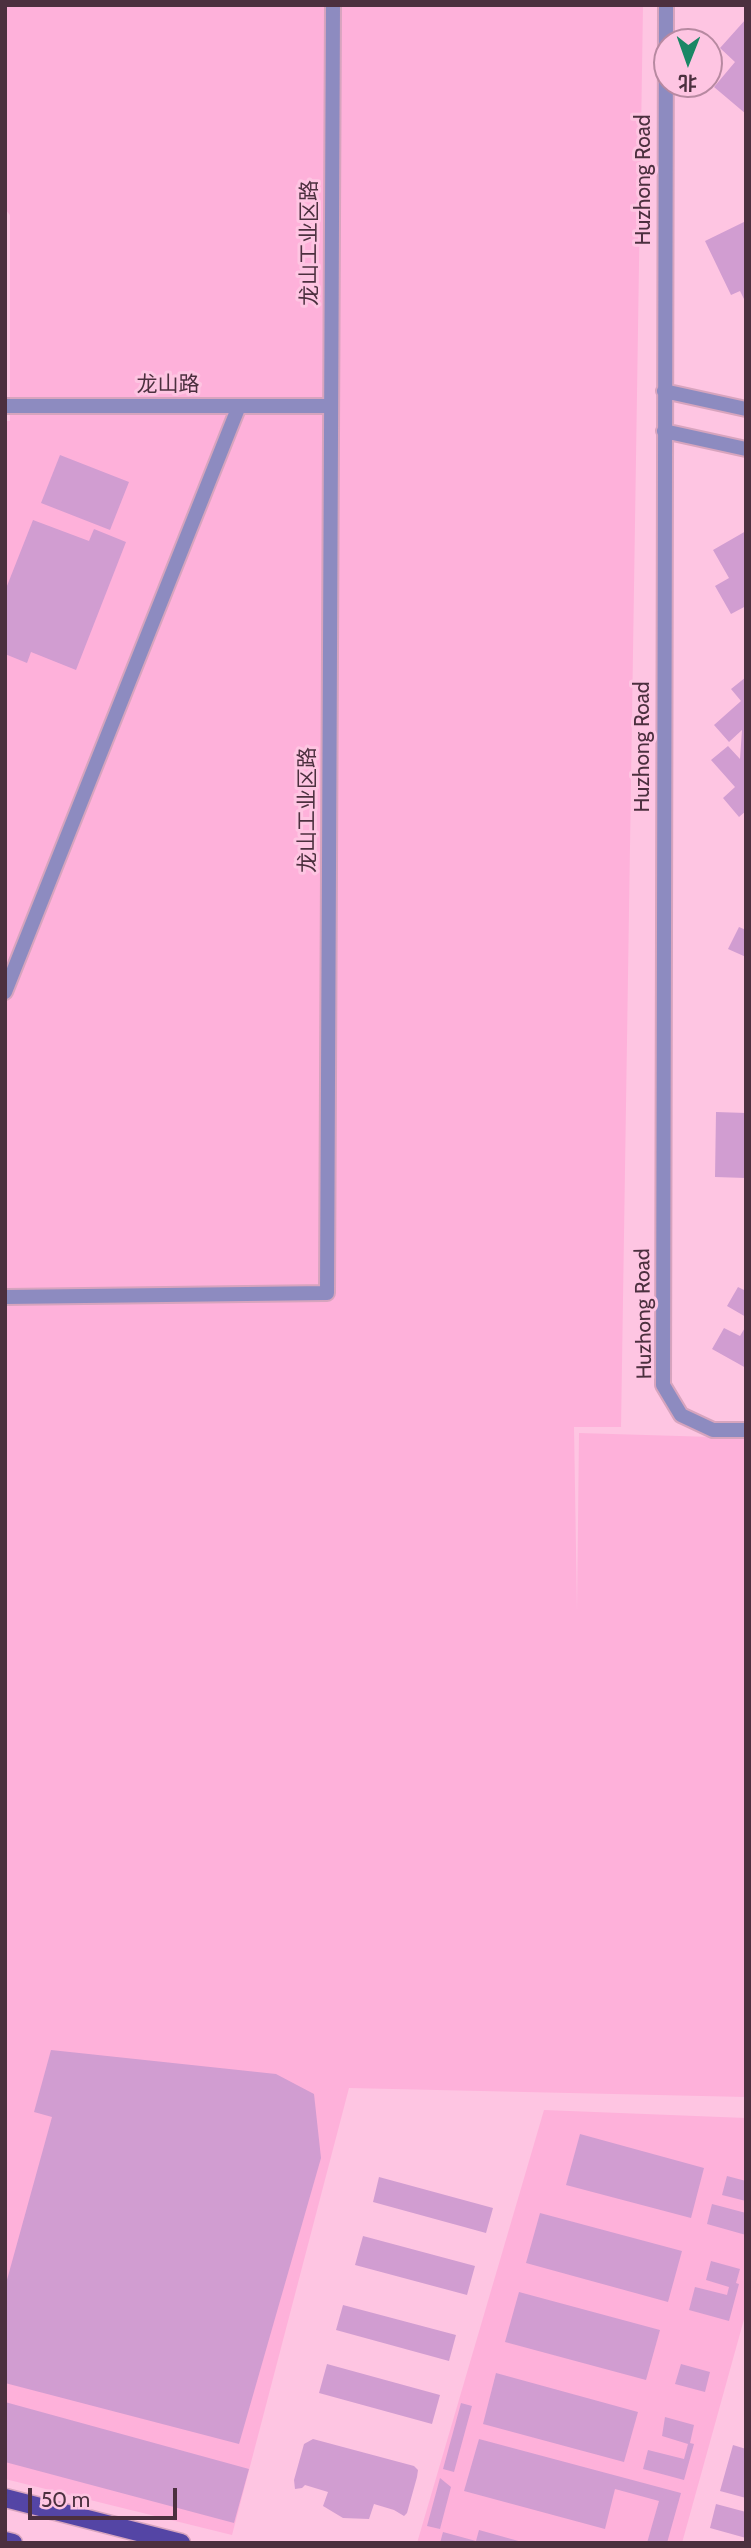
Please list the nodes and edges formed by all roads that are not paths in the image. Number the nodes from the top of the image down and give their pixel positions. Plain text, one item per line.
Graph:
1 (333, 5) edge
2 (666, 5) edge
3 (664, 391) junction
4 (5, 406) edge
5 (239, 406) junction
6 (330, 406) junction
7 (746, 409) edge
8 (664, 431) junction
9 (746, 449) edge
10 (5, 992) edge
11 (5, 1297) edge
12 (746, 1430) edge
13 (5, 2498) edge
14 (5, 2541) edge
15 (13, 2543) edge
16 (181, 2543) edge

1 - 6 street, 龙山工业区路
2 - 3 street, Huzhong Road
3 - 7 street
3 - 8 street, Huzhong Road
4 - 5 street, 龙山路
5 - 6 street, 龙山路
5 - 10 street
6 - 11 street, 龙山工业区路
8 - 9 street
8 - 12 street, Huzhong Road
13 - 16 main road
14 - 15 main road

